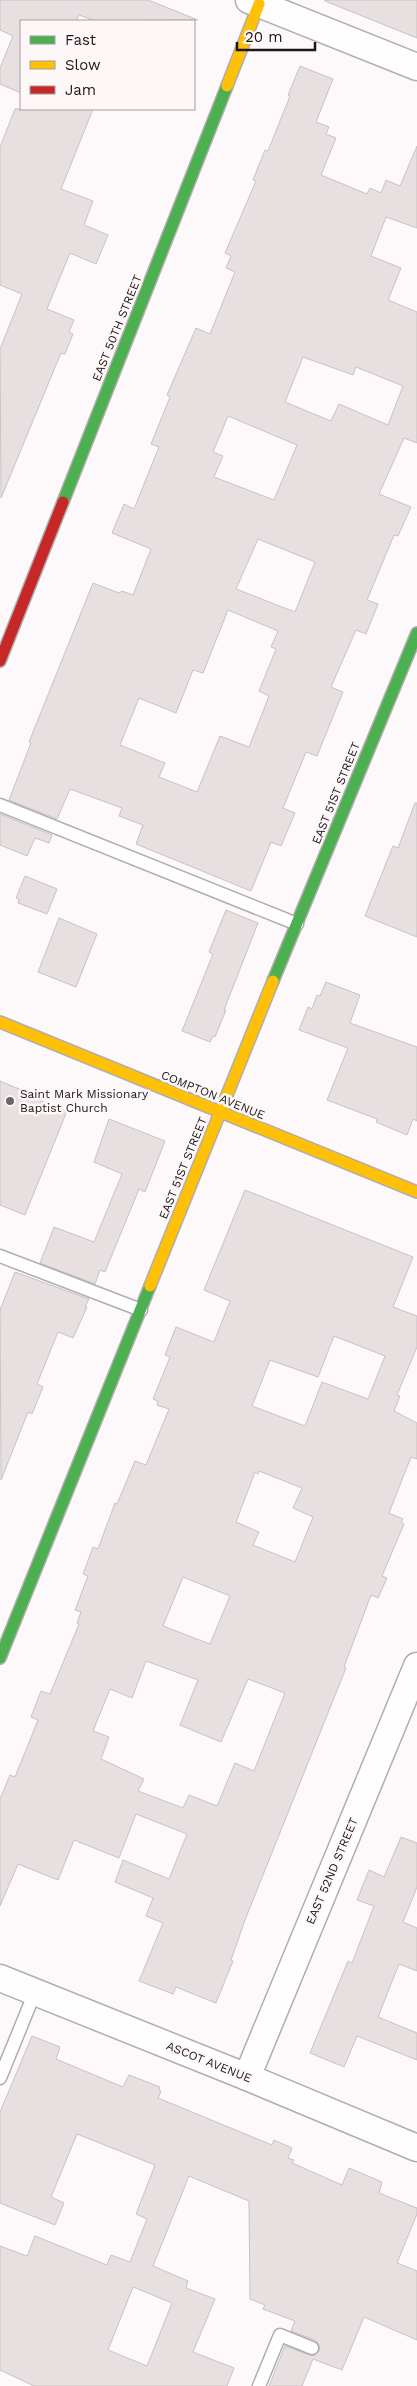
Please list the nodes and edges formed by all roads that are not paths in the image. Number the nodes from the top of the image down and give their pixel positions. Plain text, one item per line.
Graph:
1 (254, 2) edge
2 (417, 67) edge
3 (417, 633) edge
4 (0, 661) edge
5 (0, 805) edge
6 (297, 924) junction
7 (0, 1022) edge
8 (219, 1113) junction
9 (417, 1192) edge
10 (0, 1256) edge
11 (140, 1310) junction
12 (0, 1658) edge
13 (417, 1666) edge
14 (0, 1978) edge
15 (35, 1992) junction
16 (247, 2077) junction
17 (0, 2078) edge
18 (417, 2148) edge
19 (312, 2348) dead end
20 (259, 2386) edge

1 - 2 street
1 - 4 street, EAST 50TH STREET
3 - 6 street, EAST 51ST STREET
5 - 6 lane
6 - 8 street, EAST 51ST STREET
7 - 8 street, COMPTON AVENUE
8 - 9 street, COMPTON AVENUE
8 - 11 street, EAST 51ST STREET
10 - 11 lane
11 - 12 street, EAST 51ST STREET
13 - 16 street, EAST 52ND STREET
14 - 15 street, ASCOT AVENUE
15 - 16 street, ASCOT AVENUE
15 - 17 lane
16 - 18 street, ASCOT AVENUE
19 - 20 lane

